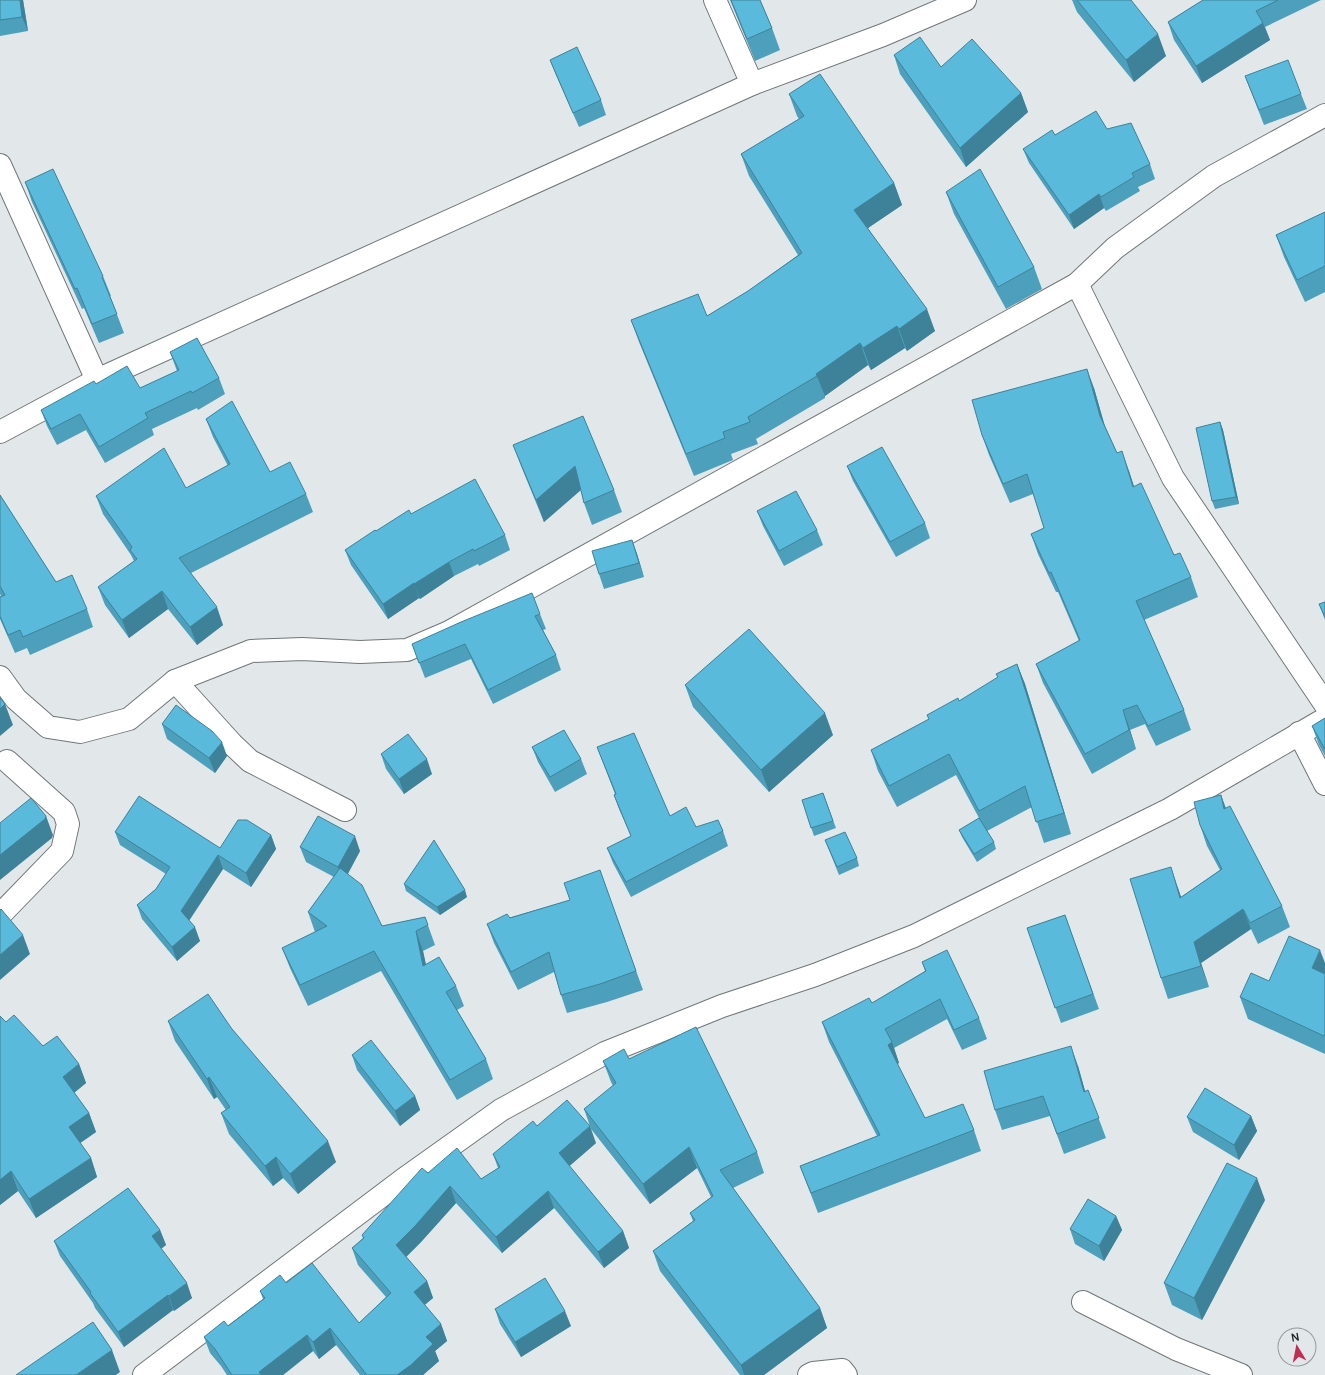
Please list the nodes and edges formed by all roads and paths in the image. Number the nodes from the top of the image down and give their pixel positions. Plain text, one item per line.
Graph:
1 (715, 0) edge
2 (965, 0) edge
3 (752, 84) junction
4 (1325, 115) edge
5 (0, 165) edge
6 (1078, 284) junction
7 (97, 380) junction
8 (0, 432) edge
9 (0, 677) edge
10 (175, 681) junction
11 (1325, 704) edge
12 (1325, 719) edge
13 (1299, 733) junction
14 (7, 761) dead end
15 (1325, 784) edge
16 (345, 810) dead end
17 (0, 915) edge
18 (1083, 1302) dead end
19 (144, 1375) edge
20 (809, 1375) edge
21 (846, 1375) edge
22 (1241, 1375) edge

1 - 3 street
2 - 3 street
3 - 7 street
4 - 6 street
5 - 7 street
6 - 10 street
6 - 11 street
7 - 8 street
9 - 10 street
10 - 16 street
12 - 13 street
13 - 15 street
13 - 19 street
14 - 17 street
18 - 22 street
20 - 21 street

